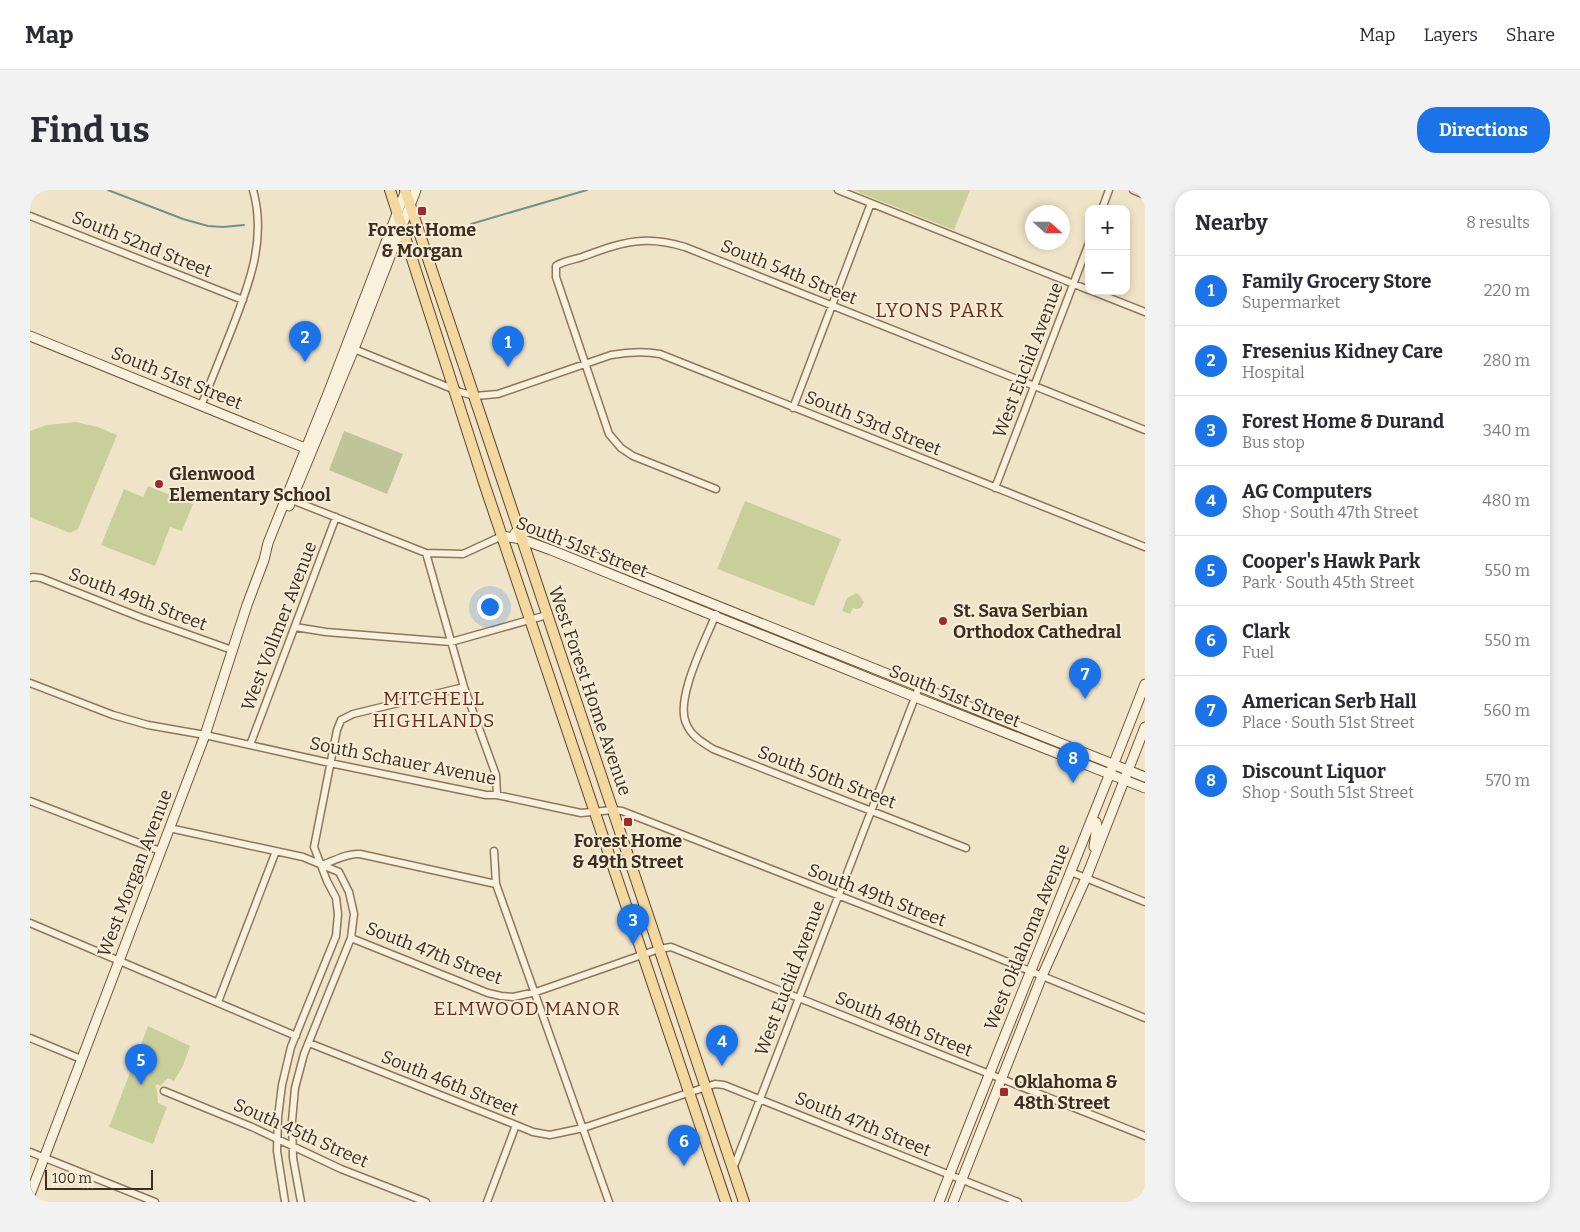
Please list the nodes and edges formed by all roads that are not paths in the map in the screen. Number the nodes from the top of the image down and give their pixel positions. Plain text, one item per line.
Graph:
1 (253, 190) edge
2 (390, 190) edge
3 (406, 190) edge
4 (416, 190) edge
5 (838, 190) edge
6 (1109, 190) edge
7 (1133, 190) edge
8 (1145, 195) edge
9 (871, 203) junction
10 (410, 205) junction
11 (1103, 205) edge
12 (398, 212) junction
13 (30, 216) edge
14 (403, 226) junction
15 (1086, 250) edge
16 (1073, 284) junction
17 (1085, 289) edge
18 (1100, 295) edge
19 (243, 300) junction
20 (832, 306) junction
21 (1145, 312) edge
22 (30, 336) edge
23 (345, 349) junction
24 (354, 350) junction
25 (586, 364) junction
26 (1034, 386) junction
27 (454, 390) junction
28 (475, 396) junction
29 (201, 406) junction
30 (793, 408) junction
31 (1145, 430) edge
32 (309, 449) junction
33 (995, 488) junction
34 (716, 489) dead end
35 (292, 500) junction
36 (336, 517) junction
37 (502, 536) junction
38 (520, 536) junction
39 (1145, 547) edge
40 (426, 553) junction
41 (264, 560) junction
42 (31, 578) edge
43 (719, 606) junction
44 (548, 615) junction
45 (715, 616) junction
46 (530, 620) junction
47 (295, 627) junction
48 (451, 642) junction
49 (232, 650) junction
50 (30, 683) edge
51 (1145, 684) edge
52 (464, 687) junction
53 (919, 687) junction
54 (914, 698) junction
55 (1145, 726) edge
56 (205, 735) junction
57 (250, 745) junction
58 (330, 763) junction
59 (1114, 764) junction
60 (1128, 770) junction
61 (1110, 774) junction
62 (1145, 777) edge
63 (1124, 780) junction
64 (1145, 788) edge
65 (497, 796) junction
66 (30, 801) edge
67 (613, 810) junction
68 (871, 811) junction
69 (595, 812) junction
70 (1092, 820) junction
71 (169, 828) junction
72 (966, 848) dead end
73 (160, 851) junction
74 (276, 851) junction
75 (494, 851) dead end
76 (1092, 862) junction
77 (321, 865) junction
78 (1071, 872) junction
79 (1086, 878) junction
80 (496, 884) junction
81 (839, 896) junction
82 (1145, 902) edge
83 (30, 924) edge
84 (351, 938) junction
85 (651, 952) junction
86 (119, 960) junction
87 (1030, 971) junction
88 (1042, 976) junction
89 (536, 992) junction
90 (799, 998) junction
91 (218, 1002) junction
92 (1145, 1018) edge
93 (296, 1036) junction
94 (30, 1038) edge
95 (309, 1043) junction
96 (82, 1058) junction
97 (988, 1074) junction
98 (1001, 1079) junction
99 (697, 1090) junction
100 (164, 1091) dead end
101 (759, 1099) junction
102 (516, 1125) junction
103 (583, 1128) junction
104 (1145, 1136) edge
105 (277, 1140) junction
106 (293, 1147) junction
107 (30, 1152) edge
108 (44, 1158) junction
109 (733, 1169) junction
110 (949, 1175) junction
111 (962, 1180) junction
112 (30, 1195) edge
113 (155, 1202) edge
114 (285, 1202) edge
115 (301, 1202) edge
116 (426, 1202) edge
117 (487, 1202) edge
118 (609, 1202) edge
119 (726, 1202) edge
120 (744, 1202) edge
121 (939, 1202) edge
122 (953, 1202) edge
123 (1018, 1202) edge

1 - 19 street
2 - 12 main road, West Forest Home Avenue
3 - 10 main road, West Forest Home Avenue
3 - 12 street, West Morgan Avenue
4 - 10 street, West Morgan Avenue
5 - 9 street
6 - 11 street
7 - 8 street
9 - 16 street
9 - 20 street
10 - 14 street, West Morgan Avenue
10 - 28 main road, West Forest Home Avenue
12 - 14 main road, West Forest Home Avenue
12 - 23 street, West Morgan Avenue
13 - 19 street, South 52nd Street
14 - 24 street, West Morgan Avenue
14 - 27 main road, West Forest Home Avenue
15 - 16 street, West Euclid Avenue
16 - 17 street
16 - 26 street, West Euclid Avenue
18 - 21 street
19 - 29 street
20 - 25 street, South 54th Street
20 - 26 street, South 54th Street
20 - 30 street
22 - 29 street, South 51st Street
23 - 24 street
23 - 32 street, West Morgan Avenue
24 - 27 street
24 - 32 street, West Morgan Avenue
25 - 28 street, South 53rd Street
25 - 30 street, South 53rd Street
25 - 34 street
26 - 31 street, South 54th Street
26 - 33 street, West Euclid Avenue
27 - 28 street
27 - 37 main road, West Forest Home Avenue
28 - 38 main road, West Forest Home Avenue
29 - 32 street, South 51st Street
30 - 33 street, South 53rd Street
32 - 35 street, West Morgan Avenue
32 - 41 street, West Morgan Avenue
33 - 39 street, South 53rd Street
35 - 36 street
35 - 41 street, West Morgan Avenue
36 - 40 street
36 - 47 street, West Vollmer Avenue
37 - 38 street, South 51st Street
37 - 40 street
37 - 46 main road, West Forest Home Avenue
38 - 43 street, South 51st Street
38 - 44 main road, West Forest Home Avenue
38 - 45 street, South 51st Street
40 - 48 street
41 - 49 street, West Morgan Avenue
42 - 49 street, South 49th Street
43 - 45 street
43 - 53 street, South 51st Street
44 - 46 street
44 - 67 main road, West Forest Home Avenue
45 - 54 street, South 51st Street
45 - 68 street, South 50th Street
46 - 48 street
46 - 69 main road, West Forest Home Avenue
47 - 48 street
47 - 57 street, West Vollmer Avenue
48 - 52 street
49 - 56 street, West Morgan Avenue
50 - 56 street
51 - 59 street, West Oklahoma Avenue
52 - 58 street
52 - 65 street
53 - 54 street, West Euclid Avenue
53 - 59 street, South 51st Street
54 - 61 street, South 51st Street
54 - 68 street, West Euclid Avenue
55 - 60 street, West Oklahoma Avenue
56 - 57 street, South Schauer Avenue
56 - 71 street, West Morgan Avenue
57 - 58 street, South Schauer Avenue
58 - 65 street, South Schauer Avenue
58 - 77 street
59 - 60 street, South 51st Street
59 - 61 street, West Oklahoma Avenue
60 - 62 street, South 51st Street
60 - 63 street, West Oklahoma Avenue
61 - 63 street, South 51st Street
61 - 70 street, West Oklahoma Avenue
63 - 64 street, South 51st Street
63 - 76 street, West Oklahoma Avenue
65 - 69 street, South Schauer Avenue
66 - 73 street
67 - 69 street, South 49th Street
67 - 81 street, South 49th Street
67 - 85 main road, West Forest Home Avenue
68 - 72 street, South 50th Street
68 - 81 street, West Euclid Avenue
69 - 85 main road, West Forest Home Avenue
70 - 76 street
70 - 78 street, West Oklahoma Avenue
71 - 73 street, West Morgan Avenue
71 - 74 street
73 - 86 street, West Morgan Avenue
74 - 77 street
74 - 91 street
75 - 80 street
76 - 79 street, West Oklahoma Avenue
77 - 80 street
77 - 84 street
77 - 93 street
78 - 79 street
78 - 87 street, West Oklahoma Avenue
79 - 82 street
79 - 88 street, West Oklahoma Avenue
80 - 89 street
81 - 87 street, South 49th Street
81 - 90 street, West Euclid Avenue
83 - 86 street
84 - 89 street, South 47th Street
84 - 95 street
85 - 89 street, South 47th Street
85 - 90 street, South 48th Street
85 - 99 main road, West Forest Home Avenue
85 - 99 main road, West Forest Home Avenue
86 - 91 street
86 - 96 street, West Morgan Avenue
87 - 88 street, South 49th Street
87 - 97 street, West Oklahoma Avenue
88 - 92 street, South 49th Street
88 - 98 street, West Oklahoma Avenue
89 - 103 street
90 - 97 street, South 48th Street
90 - 101 street, West Euclid Avenue
91 - 93 street
93 - 105 street
94 - 96 street
95 - 102 street, South 46th Street
95 - 106 street
96 - 108 street, West Morgan Avenue
97 - 98 street, South 48th Street
97 - 110 street, West Oklahoma Avenue
98 - 104 street, South 48th Street
98 - 111 street, West Oklahoma Avenue
99 - 101 street, South 47th Street
99 - 103 street, South 46th Street
99 - 109 main road, West Forest Home Avenue
99 - 119 main road, West Forest Home Avenue
100 - 105 street, South 45th Street
101 - 109 street, West Euclid Avenue
101 - 110 street, South 47th Street
102 - 103 street, South 46th Street
102 - 117 street
103 - 118 street
105 - 106 street, South 45th Street
105 - 114 street
106 - 115 street
106 - 116 street, South 45th Street
107 - 108 street
108 - 112 street, West Morgan Avenue
108 - 113 street
109 - 120 main road, West Forest Home Avenue
110 - 111 street, South 47th Street
110 - 121 street, West Oklahoma Avenue
111 - 122 street, West Oklahoma Avenue
111 - 123 street, South 47th Street

